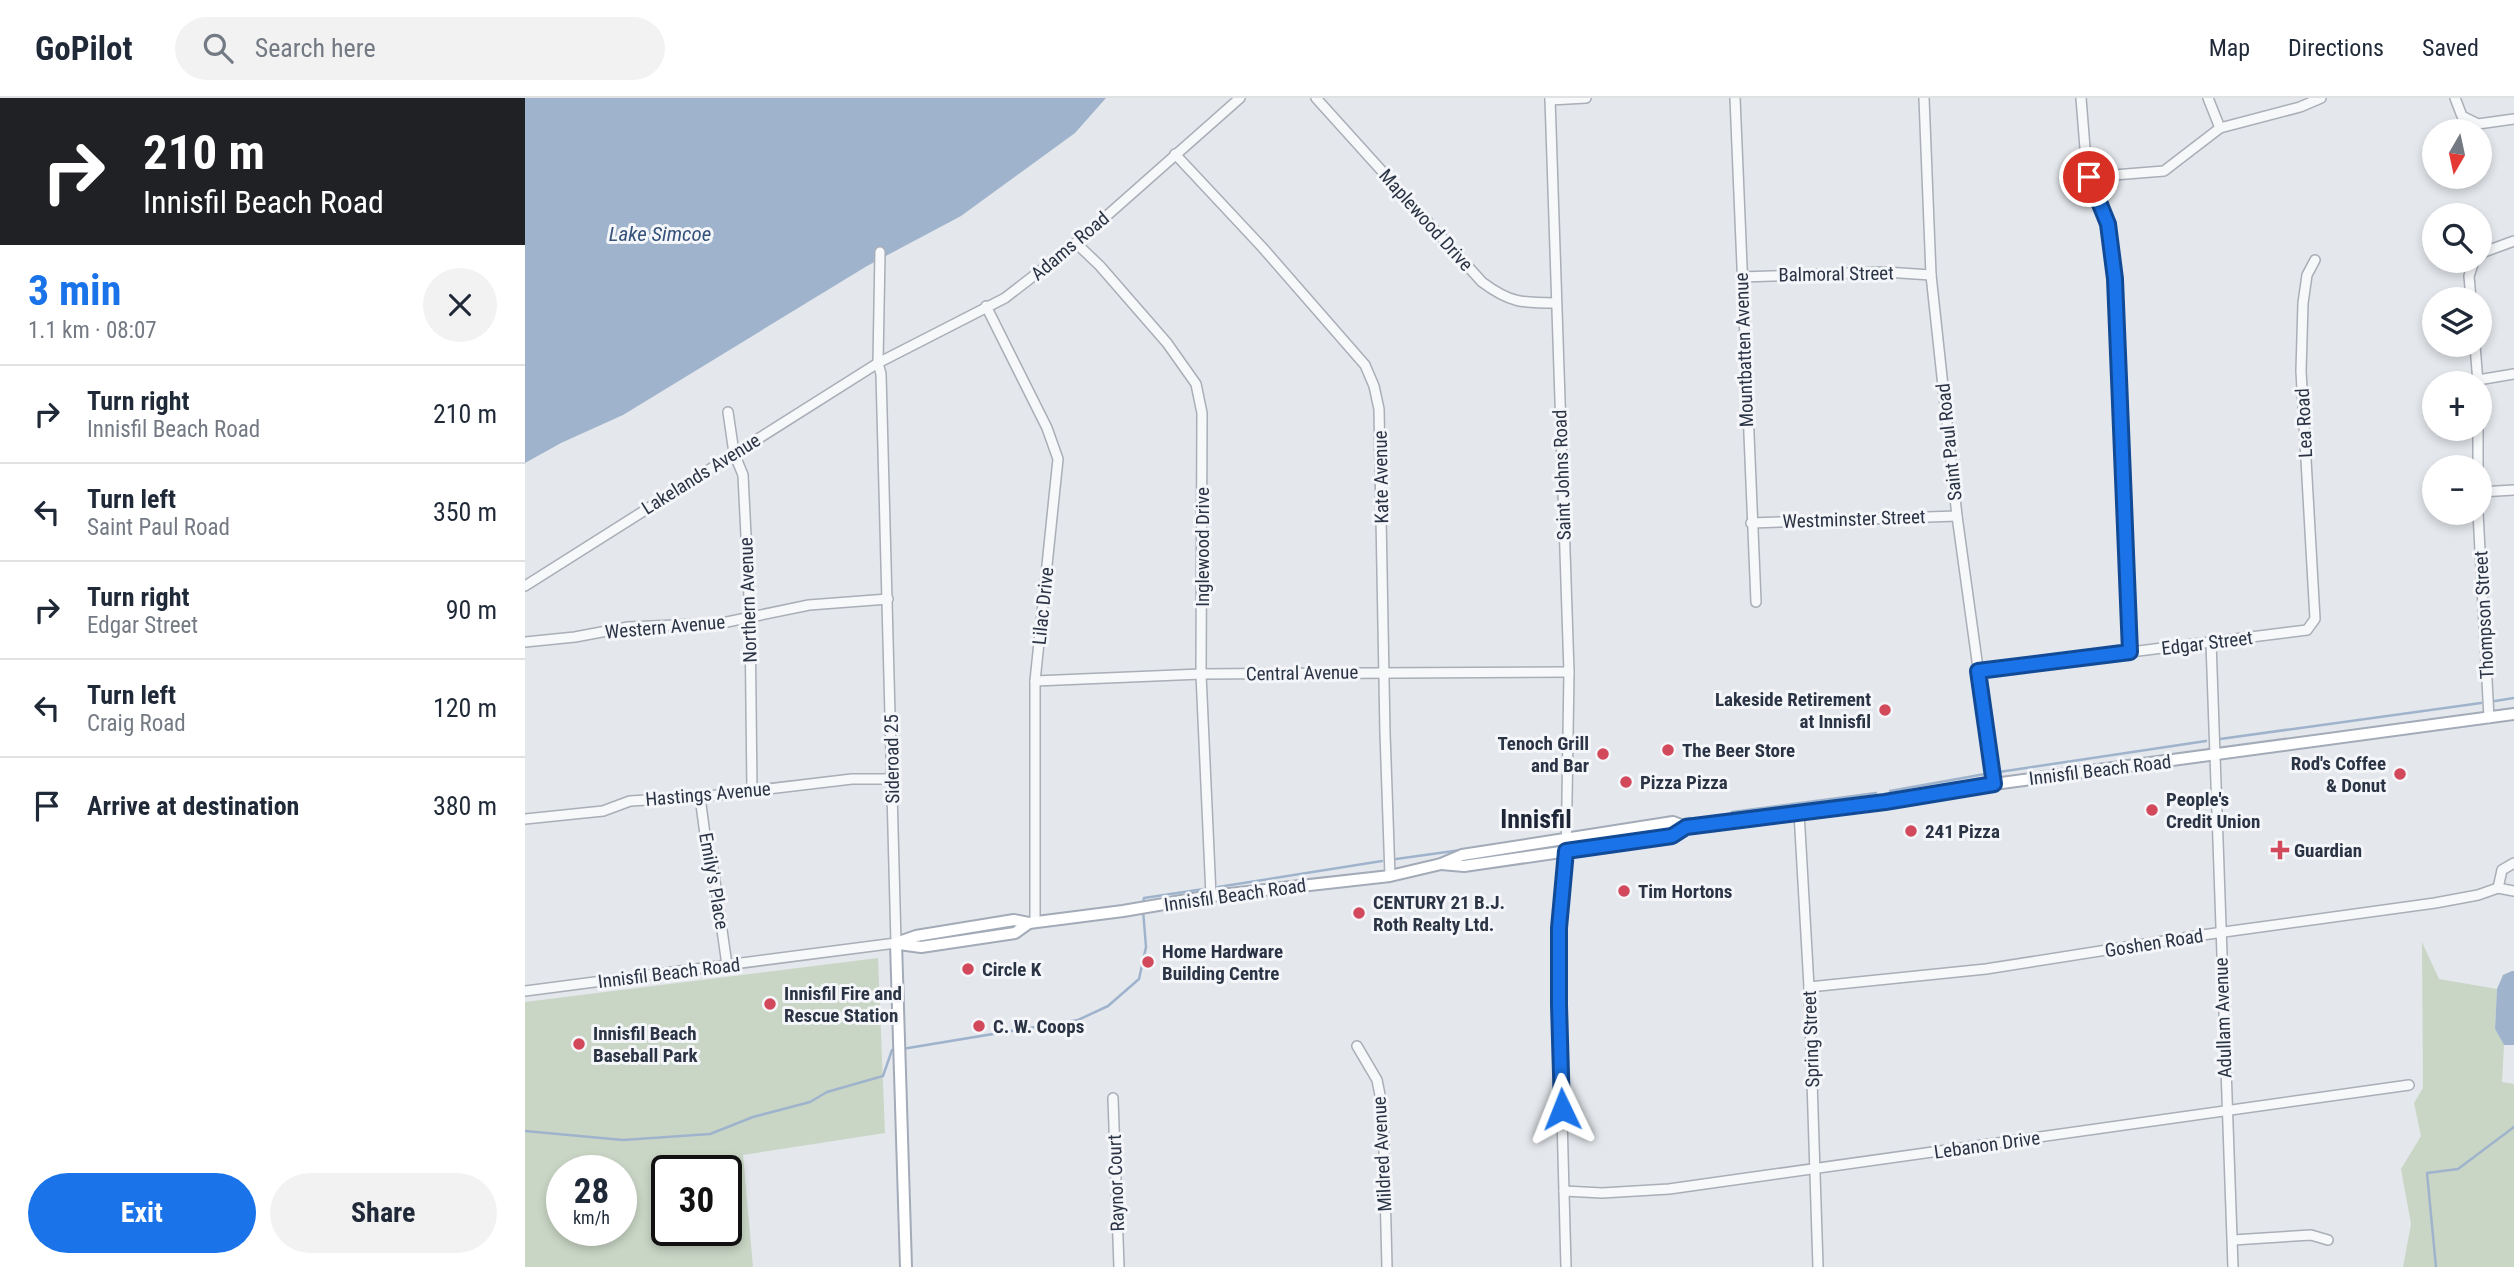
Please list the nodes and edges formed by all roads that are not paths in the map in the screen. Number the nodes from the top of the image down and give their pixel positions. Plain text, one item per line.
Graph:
1 (1240, 98) edge
2 (1316, 98) edge
3 (1586, 98) edge
4 (1735, 98) edge
5 (1924, 98) edge
6 (2081, 98) edge
7 (2208, 98) edge
8 (2321, 98) edge
9 (2455, 98) edge
10 (1550, 99) edge
11 (2514, 119) edge
12 (2221, 128) junction
13 (1175, 154) junction
14 (2089, 177) junction
15 (2514, 241) edge
16 (1076, 243) junction
17 (2492, 249) edge
18 (880, 252) dead end
19 (2315, 260) dead end
20 (1930, 275) junction
21 (1741, 277) junction
22 (1556, 303) junction
23 (986, 306) junction
24 (878, 363) junction
25 (2514, 374) edge
26 (2492, 379) edge
27 (728, 412) dead end
28 (734, 453) junction
29 (2514, 490) edge
30 (2492, 491) edge
31 (1957, 516) junction
32 (1751, 523) junction
33 (2479, 525) edge
34 (525, 586) edge
35 (2312, 587) joint
36 (888, 599) junction
37 (1756, 602) dead end
38 (750, 617) junction
39 (525, 642) edge
40 (2211, 642) junction
41 (2130, 652) junction
42 (1978, 671) junction
43 (1385, 672) junction
44 (1569, 672) junction
45 (1202, 674) junction
46 (1035, 681) junction
47 (2514, 714) edge
48 (2489, 718) junction
49 (2214, 755) junction
50 (892, 779) junction
51 (1994, 784) junction
52 (752, 791) junction
53 (700, 797) junction
54 (1799, 812) junction
55 (525, 819) edge
56 (1686, 827) junction
57 (1567, 839) junction
58 (1566, 851) junction
59 (2514, 863) edge
60 (1441, 864) junction
61 (1390, 876) junction
62 (2498, 888) junction
63 (2514, 891) edge
64 (1211, 896) junction
65 (1032, 923) junction
66 (2220, 933) junction
67 (896, 943) junction
68 (727, 965) junction
69 (1809, 986) junction
70 (525, 991) edge
71 (1357, 1046) dead end
72 (2409, 1086) dead end
73 (1113, 1098) dead end
74 (2226, 1111) junction
75 (1816, 1169) junction
76 (1564, 1191) junction
77 (2233, 1240) junction
78 (2328, 1240) dead end
79 (906, 1267) edge
80 (1119, 1267) edge
81 (1387, 1267) edge
82 (1566, 1267) edge
83 (1818, 1267) edge
84 (2233, 1267) edge

1 - 13 street, Adams Road
2 - 22 street, Maplewood Drive
3 - 10 street
4 - 21 street, Mountbatten Avenue
5 - 20 street, Saint Paul Road
6 - 14 street
7 - 12 street
8 - 12 street
9 - 11 street
10 - 22 street, Saint Johns Road
12 - 14 street
13 - 16 street, Adams Road
13 - 43 street, Kate Avenue
14 - 41 street
15 - 17 street
16 - 23 street, Adams Road
16 - 45 street, Inglewood Drive
18 - 24 street, Sideroad 25
19 - 35 street, Lea Road
20 - 21 street, Balmoral Street
20 - 31 street, Saint Paul Road
21 - 32 street, Mountbatten Avenue
22 - 44 street, Saint Johns Road
23 - 24 street, Adams Road
23 - 46 street, Lilac Drive
24 - 28 street, Lakelands Avenue
24 - 36 street, Sideroad 25
25 - 26 street
27 - 28 street, Northern Avenue
28 - 34 street, Lakelands Avenue
28 - 38 street, Northern Avenue
29 - 30 street
31 - 32 street, Westminster Street
31 - 42 street, Saint Paul Road
32 - 37 street, Mountbatten Avenue
33 - 48 street, Thompson Street
35 - 40 street, Edgar Street
36 - 38 street, Western Avenue
36 - 50 street, Sideroad 25
38 - 39 street, Western Avenue
38 - 52 street, Northern Avenue
40 - 41 street, Edgar Street
40 - 49 street, Adullam Avenue
41 - 42 street, Edgar Street
42 - 51 street, Saint Paul Road
43 - 44 street, Central Avenue
43 - 45 street, Central Avenue
43 - 61 street, Kate Avenue
44 - 57 street, Saint Johns Road
45 - 46 street, Central Avenue
45 - 64 street, Inglewood Drive
46 - 65 street, Lilac Drive
47 - 48 main road, Innisfil Beach Road
48 - 49 main road, Innisfil Beach Road
49 - 51 main road, Innisfil Beach Road
49 - 66 street, Adullam Avenue
50 - 52 street, Hastings Avenue
50 - 67 street, Sideroad 25
51 - 54 main road, Innisfil Beach Road
52 - 53 street, Hastings Avenue
53 - 55 street, Hastings Avenue
53 - 68 street, Emily's Place
54 - 56 main road, Innisfil Beach Road
54 - 69 street, Spring Street
56 - 57 main road, Innisfil Beach Road
56 - 58 main road, Innisfil Beach Road
57 - 58 street, Saint Johns Road
57 - 60 main road, Innisfil Beach Road
58 - 60 main road, Innisfil Beach Road
58 - 76 street, Saint Johns Road
59 - 62 street
60 - 61 main road, Innisfil Beach Road
61 - 64 main road, Innisfil Beach Road
62 - 63 street, Goshen Road
62 - 66 street, Goshen Road
64 - 65 main road, Innisfil Beach Road
65 - 67 main road, Innisfil Beach Road
66 - 69 street, Goshen Road
66 - 74 street, Adullam Avenue
67 - 68 street, Innisfil Beach Road
67 - 79 main road, Sideroad 25
68 - 70 street, Innisfil Beach Road
69 - 75 street, Spring Street
71 - 81 street, Mildred Avenue
72 - 74 street, Lebanon Drive
73 - 80 street, Raynor Court
74 - 75 street, Lebanon Drive
74 - 77 street, Adullam Avenue
75 - 76 street, Lebanon Drive
75 - 83 street, Spring Street
76 - 82 street, Saint Johns Road
77 - 78 street
77 - 84 street, Adullam Avenue

